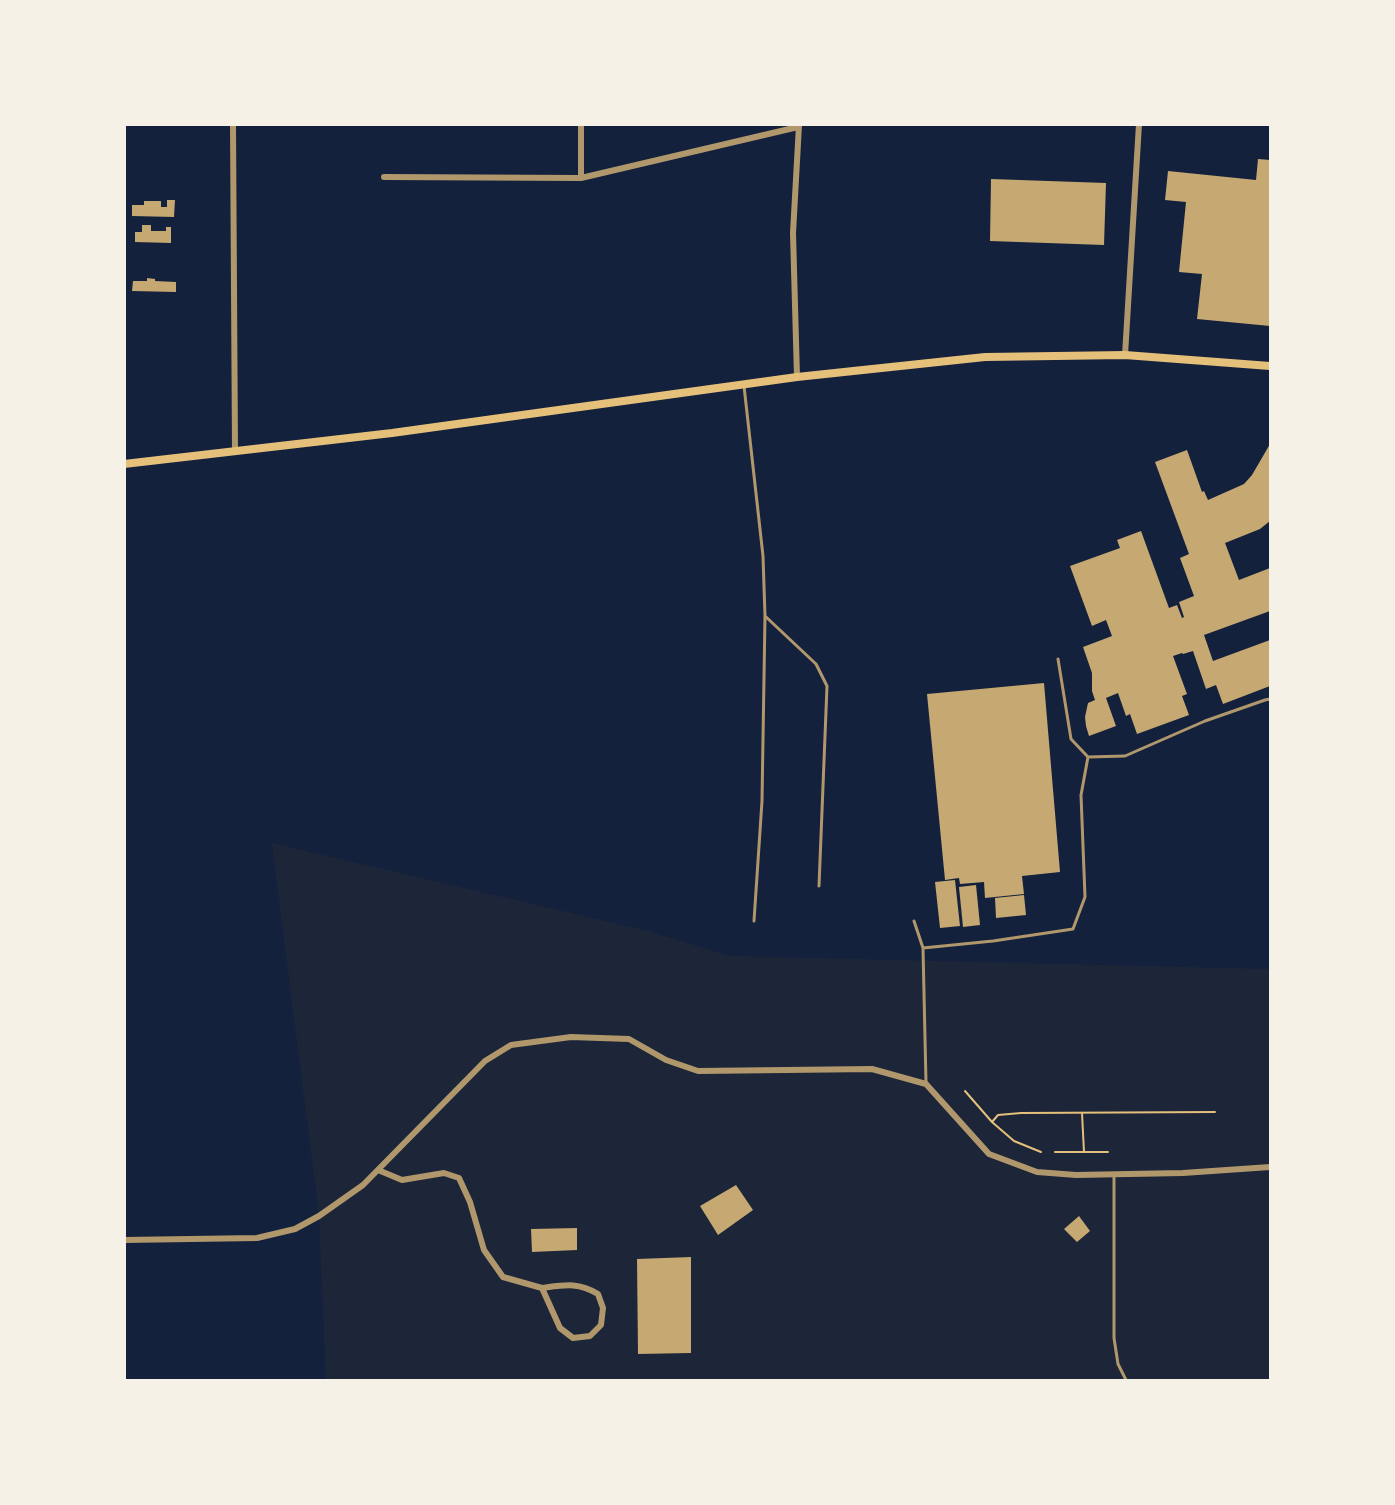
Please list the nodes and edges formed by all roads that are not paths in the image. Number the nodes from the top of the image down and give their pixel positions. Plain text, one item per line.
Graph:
1 (234, 124) edge
2 (581, 124) edge
3 (1139, 124) edge
4 (799, 126) edge
5 (384, 177) dead end
6 (581, 177) junction
7 (1125, 355) junction
8 (1270, 366) edge
9 (797, 377) junction
10 (744, 384) junction
11 (235, 452) junction
12 (124, 464) edge
13 (765, 616) junction
14 (1058, 659) dead end
15 (1270, 699) edge
16 (1088, 757) junction
17 (819, 886) dead end
18 (754, 921) dead end
19 (914, 921) dead end
20 (923, 948) junction
21 (927, 1084) junction
22 (1270, 1167) edge
23 (378, 1170) junction
24 (1114, 1175) junction
25 (124, 1240) edge
26 (542, 1288) junction
27 (1126, 1380) edge

1 - 11 street
2 - 6 street
3 - 7 street
4 - 6 street
4 - 9 street
5 - 6 street
7 - 8 main road
7 - 9 main road
9 - 10 main road
10 - 11 main road
10 - 13 lane
11 - 12 main road
13 - 17 lane
13 - 18 lane
14 - 16 lane
15 - 16 lane
16 - 20 lane
19 - 20 lane
20 - 21 lane
21 - 23 street
21 - 24 street
22 - 24 street
23 - 25 street
23 - 26 street
24 - 27 lane
26 - 26 street

